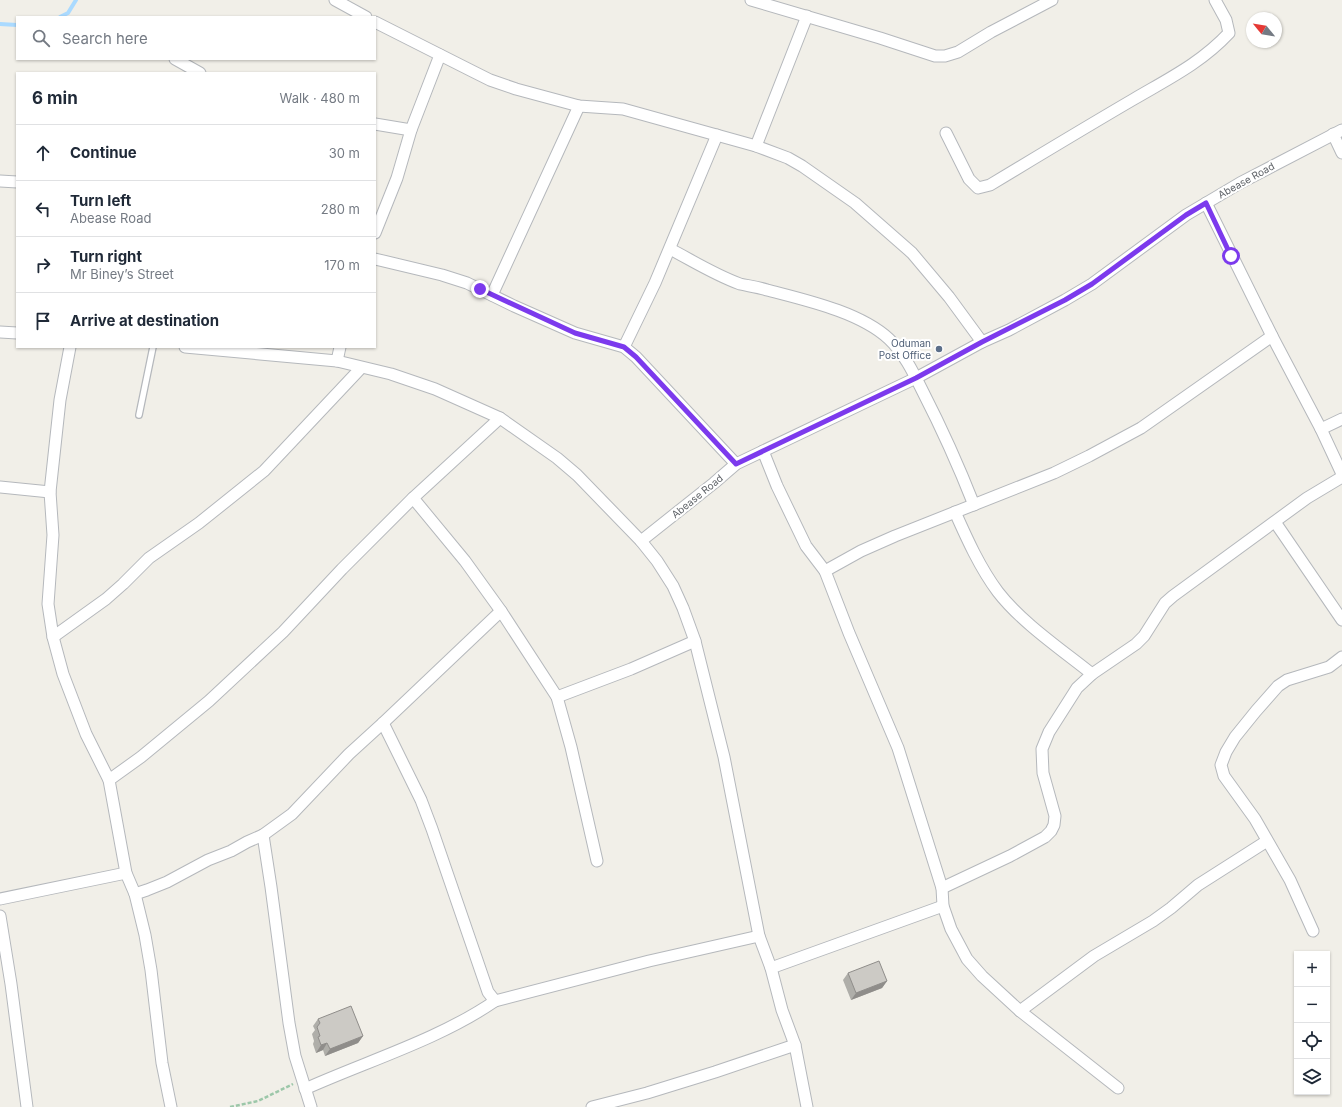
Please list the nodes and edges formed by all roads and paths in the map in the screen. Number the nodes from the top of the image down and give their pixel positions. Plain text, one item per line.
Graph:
1 (334, 0) edge
2 (751, 0) edge
3 (1052, 0) edge
4 (1215, 0) edge
5 (771, 3) edge
6 (364, 16) edge
7 (807, 16) junction
8 (376, 23) edge
9 (440, 55) junction
10 (176, 60) edge
11 (198, 72) edge
12 (579, 106) junction
13 (376, 124) edge
14 (411, 130) junction
15 (1338, 132) edge
16 (946, 133) dead end
17 (717, 135) junction
18 (756, 146) junction
19 (1342, 153) edge
20 (0, 181) edge
21 (16, 182) edge
22 (1206, 203) junction
23 (376, 229) edge
24 (670, 248) junction
25 (376, 258) edge
26 (492, 295) junction
27 (0, 332) edge
28 (16, 333) edge
29 (1272, 336) junction
30 (982, 342) junction
31 (624, 347) junction
32 (70, 348) edge
33 (153, 348) edge
34 (196, 348) edge
35 (340, 348) edge
36 (337, 361) junction
37 (361, 368) junction
38 (916, 378) junction
39 (140, 415) dead end
40 (500, 418) junction
41 (1342, 419) edge
42 (1321, 429) junction
43 (762, 451) junction
44 (736, 464) junction
45 (1342, 475) edge
46 (0, 487) edge
47 (50, 492) junction
48 (413, 498) junction
49 (974, 505) junction
50 (955, 512) junction
51 (1275, 522) junction
52 (641, 541) junction
53 (825, 571) junction
54 (501, 611) junction
55 (1342, 620) edge
56 (53, 637) junction
57 (695, 641) junction
58 (1342, 657) edge
59 (1092, 674) junction
60 (557, 697) junction
61 (383, 723) junction
62 (109, 780) junction
63 (263, 835) junction
64 (1267, 841) junction
65 (597, 861) dead end
66 (126, 873) junction
67 (942, 888) junction
68 (135, 894) junction
69 (0, 899) edge
70 (943, 906) junction
71 (0, 916) edge
72 (1313, 930) dead end
73 (759, 936) junction
74 (771, 968) junction
75 (494, 1001) junction
76 (1020, 1011) junction
77 (795, 1045) junction
78 (304, 1085) junction
79 (1118, 1088) dead end
80 (27, 1107) edge
81 (171, 1107) edge
82 (230, 1107) edge
83 (311, 1107) edge
84 (592, 1107) edge
85 (807, 1107) edge

1 - 6 street
2 - 5 street
3 - 7 street
4 - 16 street
5 - 7 street
7 - 18 street
8 - 9 street
9 - 12 street
9 - 14 street
10 - 11 street
12 - 17 street
12 - 26 street
13 - 14 street
14 - 23 street
15 - 19 street
15 - 22 street, Abease Road
17 - 18 street
17 - 24 street
18 - 30 street
20 - 21 street
22 - 29 street
22 - 30 street, Abease Road
24 - 31 street
24 - 38 street
25 - 26 street
26 - 31 street
27 - 28 street
29 - 42 street
29 - 49 street
30 - 38 street, Abease Road
31 - 44 street
32 - 47 street
33 - 39 lane
34 - 36 street
35 - 36 street
36 - 37 street
37 - 40 street
37 - 56 street
38 - 43 street, Abease Road
38 - 49 street
40 - 48 street
40 - 52 street
41 - 42 street
42 - 45 street
43 - 44 street, Abease Road
43 - 53 street
44 - 52 street, Abease Road
45 - 51 street
46 - 47 street
47 - 56 street
48 - 54 street
48 - 62 street
49 - 50 street
50 - 53 street
50 - 59 street
51 - 55 street
51 - 59 street
52 - 57 street
53 - 67 street
54 - 60 street
54 - 61 street
56 - 62 street
57 - 60 street
57 - 73 street
58 - 64 street
59 - 67 street
60 - 65 street
61 - 63 street
61 - 75 street
62 - 66 street
63 - 68 street
63 - 78 street
64 - 72 street
64 - 76 street
66 - 68 street
66 - 69 street
67 - 70 street
68 - 81 street
70 - 74 street
70 - 76 street
71 - 80 street
73 - 74 street
73 - 75 street
74 - 77 street
75 - 78 street
76 - 79 street
77 - 84 street
77 - 85 street
78 - 82 path
78 - 83 street

